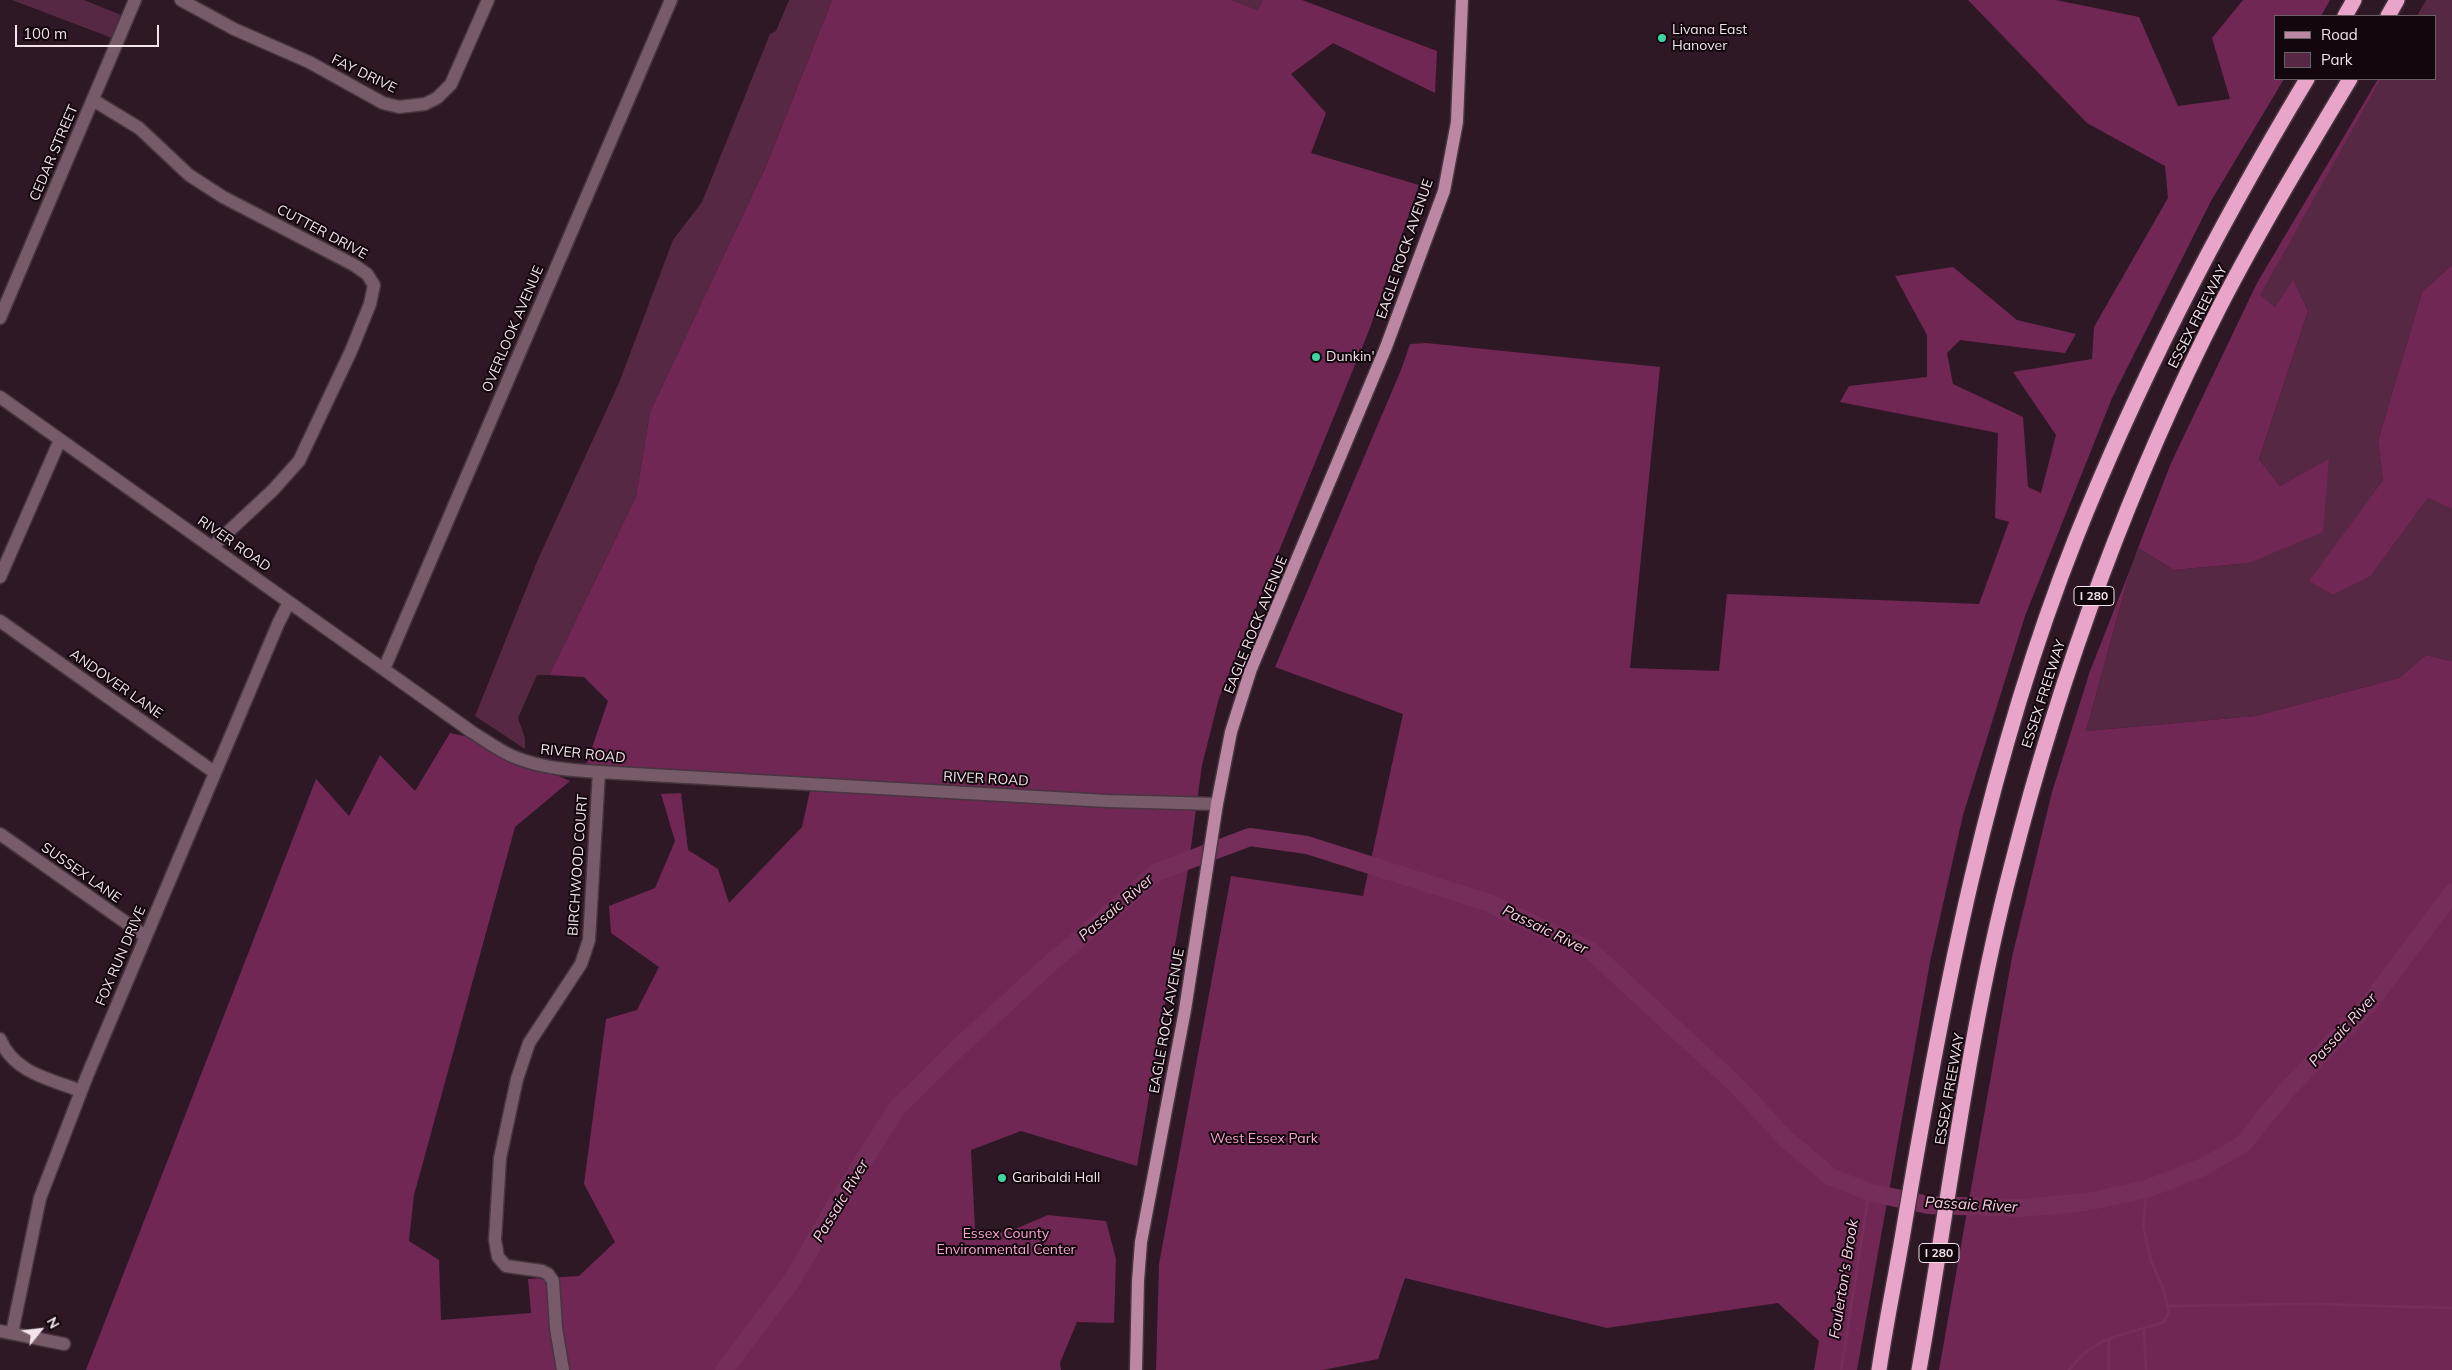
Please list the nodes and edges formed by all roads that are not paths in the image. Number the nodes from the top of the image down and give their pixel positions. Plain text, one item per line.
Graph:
1 (135, 0) edge
2 (181, 0) edge
3 (488, 0) edge
4 (671, 0) edge
5 (1462, 0) edge
6 (2354, 0) edge
7 (2397, 0) edge
8 (2346, 15) edge
9 (2389, 15) edge
10 (2306, 80) edge
11 (2349, 80) edge
12 (93, 100) junction
13 (0, 318) edge
14 (0, 397) edge
15 (60, 440) junction
16 (212, 547) junction
17 (0, 577) edge
18 (290, 602) junction
19 (0, 621) edge
20 (384, 670) junction
21 (214, 772) junction
22 (599, 772) junction
23 (1216, 804) junction
24 (0, 834) edge
25 (145, 936) junction
26 (0, 1039) edge
27 (81, 1090) junction
28 (6, 1332) edge
29 (64, 1344) dead end
30 (563, 1370) edge
31 (1136, 1370) edge
32 (1879, 1370) edge
33 (1919, 1370) edge

1 - 12 street, CEDAR STREET
2 - 3 street, FAY DRIVE
4 - 20 street, OVERLOOK AVENUE
5 - 23 main road, EAGLE ROCK AVENUE
6 - 8 highway
7 - 9 highway
10 - 32 highway, ESSEX FREEWAY / I 280
11 - 33 highway, ESSEX FREEWAY / I 280
12 - 13 street, CEDAR STREET
12 - 16 street, CUTTER DRIVE
14 - 15 street, RIVER ROAD
15 - 16 street, RIVER ROAD
15 - 17 street
16 - 18 street, RIVER ROAD
18 - 20 street, RIVER ROAD
18 - 21 street, FOX RUN DRIVE
19 - 21 street, ANDOVER LANE
20 - 22 street, RIVER ROAD
21 - 25 street, FOX RUN DRIVE
22 - 23 street, RIVER ROAD
22 - 30 street, BIRCHWOOD COURT
23 - 31 main road, EAGLE ROCK AVENUE
24 - 25 street, SUSSEX LANE
25 - 27 street, FOX RUN DRIVE
26 - 27 street
27 - 28 street, FOX RUN DRIVE
28 - 29 street

